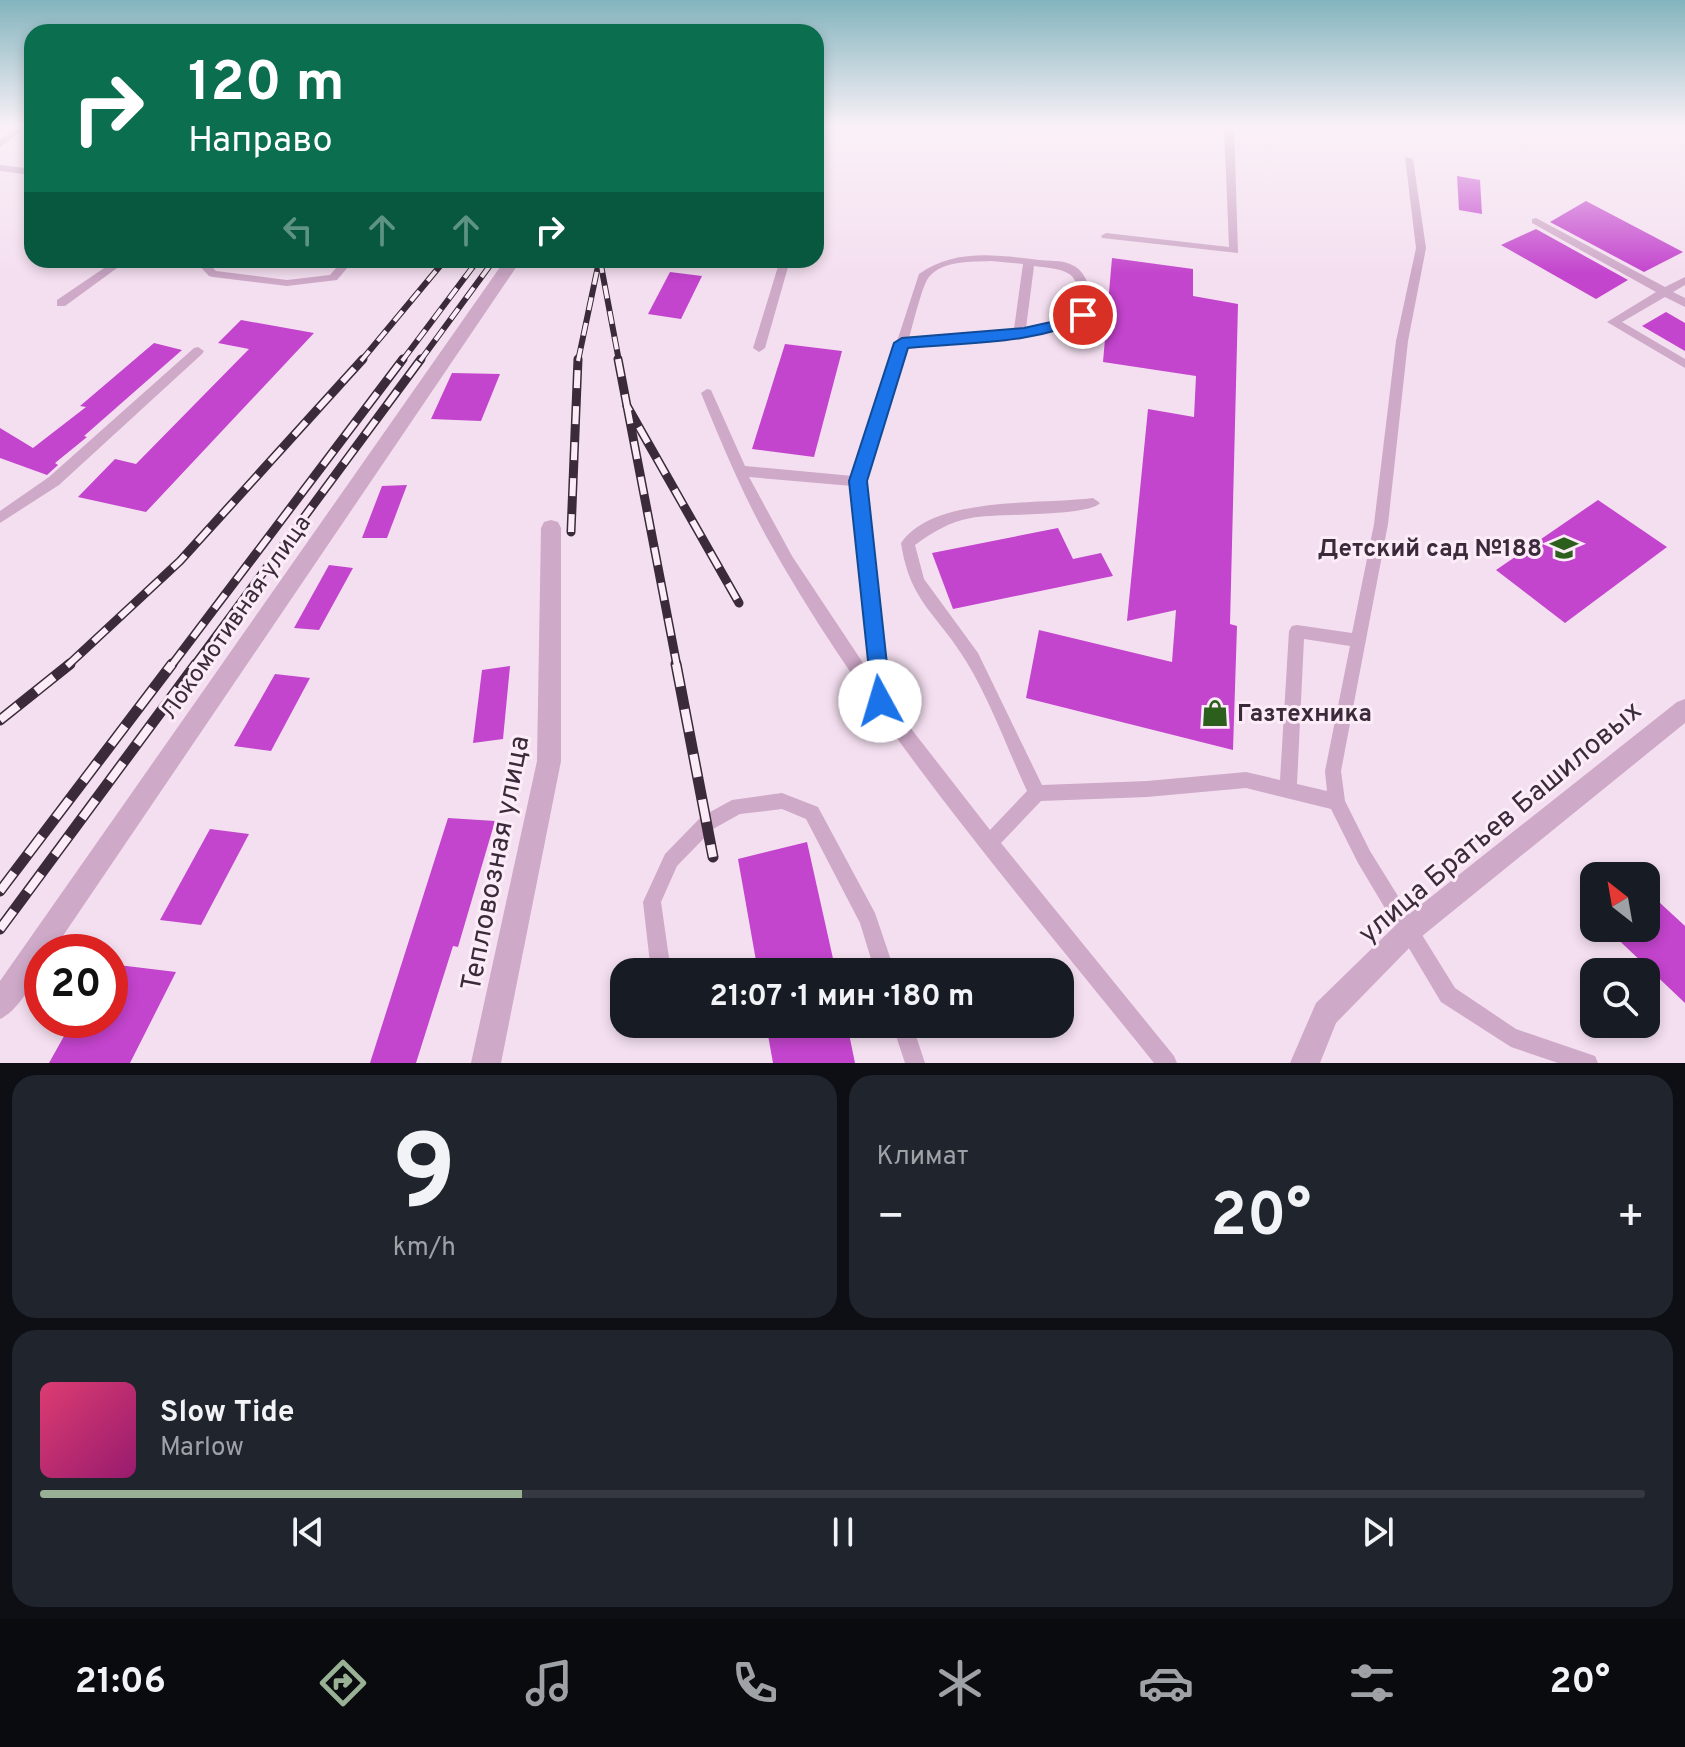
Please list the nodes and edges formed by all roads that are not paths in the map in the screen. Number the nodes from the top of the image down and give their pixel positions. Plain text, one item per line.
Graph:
1 (1231, 175) edge
2 (1410, 175) edge
3 (1536, 221) dead end
4 (1106, 236) dead end
5 (1029, 263) junction
6 (111, 268) edge
7 (207, 268) edge
8 (342, 268) edge
9 (507, 268) edge
10 (783, 268) edge
11 (1685, 280) edge
12 (1665, 292) junction
13 (61, 303) dead end
14 (1685, 303) edge
15 (1019, 333) junction
16 (902, 343) junction
17 (759, 348) dead end
18 (198, 351) dead end
19 (1685, 364) edge
20 (707, 393) dead end
21 (740, 471) junction
22 (858, 481) junction
23 (1093, 503) dead end
24 (0, 518) edge
25 (551, 528) dead end
26 (1358, 641) junction
27 (880, 701) junction
28 (1685, 709) edge
29 (1288, 790) junction
30 (1037, 793) junction
31 (1337, 802) junction
32 (989, 843) junction
33 (1407, 932) junction
34 (659, 958) edge
35 (880, 958) edge
36 (0, 1005) edge
37 (907, 1038) edge
38 (486, 1063) edge
39 (915, 1063) edge
40 (1167, 1063) edge
41 (1305, 1063) edge
42 (1588, 1063) edge

1 - 4 lane
2 - 26 lane
3 - 12 lane
5 - 15 lane
5 - 15 lane
5 - 16 lane
6 - 13 lane
7 - 8 lane
9 - 36 street, Локомотивная улица
10 - 17 lane
11 - 12 lane
12 - 14 lane
12 - 19 lane
15 - 16 lane
16 - 22 lane
18 - 24 lane
20 - 21 lane
21 - 22 lane
21 - 27 lane
22 - 27 lane
23 - 30 lane
25 - 38 street, Тепловозная улица
26 - 29 lane
26 - 31 lane
27 - 32 lane
28 - 33 street, улица Братьев Башиловых
29 - 30 lane
29 - 31 lane
30 - 32 lane
31 - 33 lane
32 - 40 lane
33 - 41 street, улица Братьев Башиловых
33 - 42 lane
34 - 35 lane
37 - 39 lane

